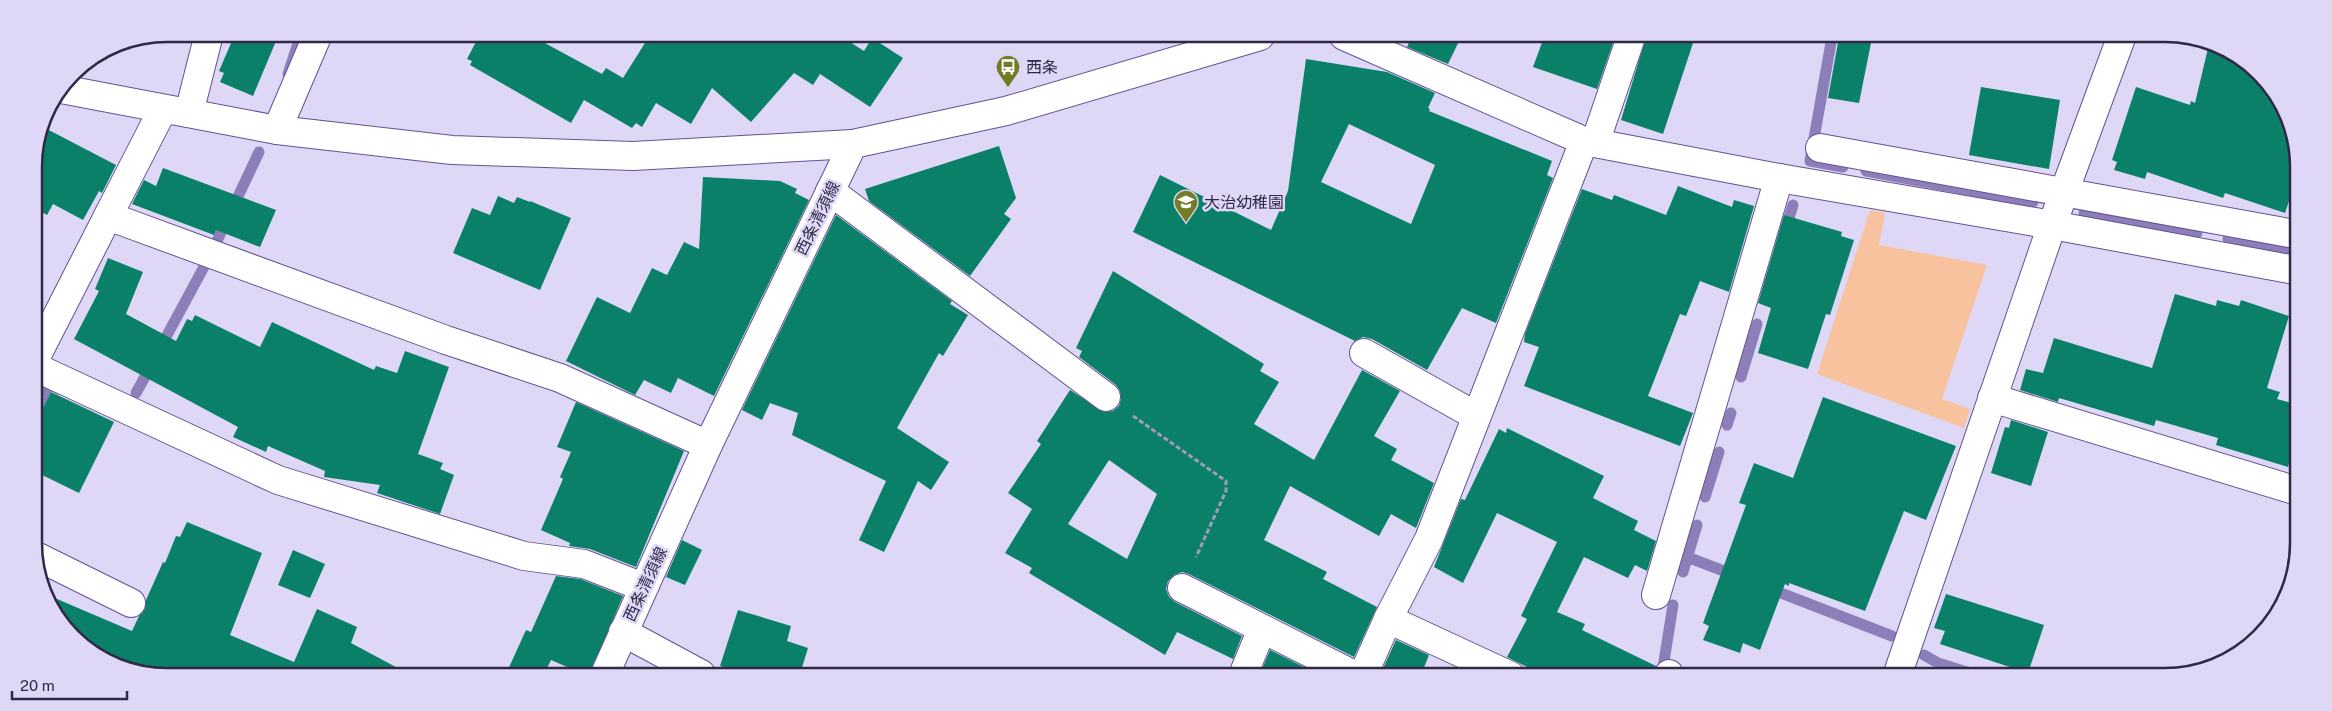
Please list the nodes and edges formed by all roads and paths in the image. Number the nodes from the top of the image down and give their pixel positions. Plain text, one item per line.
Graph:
1 (206, 42) edge
2 (315, 42) edge
3 (1240, 42) edge
4 (1358, 42) edge
5 (1628, 42) edge
6 (2120, 42) edge
7 (69, 90) edge
8 (176, 111) junction
9 (277, 130) junction
10 (1590, 142) junction
11 (853, 144) junction
12 (1820, 148) dead end
13 (1857, 154) junction
14 (1779, 178) junction
15 (1849, 190) junction
16 (830, 191) junction
17 (2064, 193) junction
18 (108, 216) junction
19 (2214, 220) junction
20 (2052, 225) junction
21 (2290, 233) edge
22 (2207, 254) junction
23 (2290, 269) edge
24 (43, 344) edge
25 (1364, 353) dead end
26 (42, 369) edge
27 (1106, 397) joint
28 (1992, 398) junction
29 (1476, 416) junction
30 (708, 445) junction
31 (2290, 489) edge
32 (44, 560) edge
33 (643, 587) junction
34 (1182, 588) joint
35 (1656, 595) dead end
36 (132, 603) dead end
37 (1388, 619) junction
38 (1262, 629) junction
39 (623, 632) junction
40 (608, 668) edge
41 (690, 668) edge
42 (1246, 668) edge
43 (1340, 668) edge
44 (1366, 668) edge
45 (1495, 668) edge
46 (1900, 668) edge

1 - 8 street
2 - 9 street
3 - 11 street
4 - 10 street
5 - 10 street
6 - 17 street
7 - 8 street
8 - 9 street
8 - 18 street
9 - 11 street
10 - 14 street
10 - 29 street
11 - 16 street, 西条清須線
12 - 13 street
13 - 15 street
13 - 17 street
14 - 15 street
14 - 35 street
15 - 20 street
16 - 27 street
16 - 30 street, 西条清須線
17 - 19 street
17 - 20 street
18 - 24 street
18 - 30 street
19 - 21 street
19 - 22 street
20 - 22 street
20 - 28 street
22 - 23 street
25 - 29 street
26 - 33 street
27 - 34 path
28 - 31 street
28 - 46 street
29 - 37 street
30 - 33 street, 西条清須線
32 - 36 street
33 - 39 street, 西条清須線
34 - 38 street
37 - 44 street
37 - 45 street
38 - 42 street
38 - 43 street
39 - 40 street, 西条清須線
39 - 41 street

